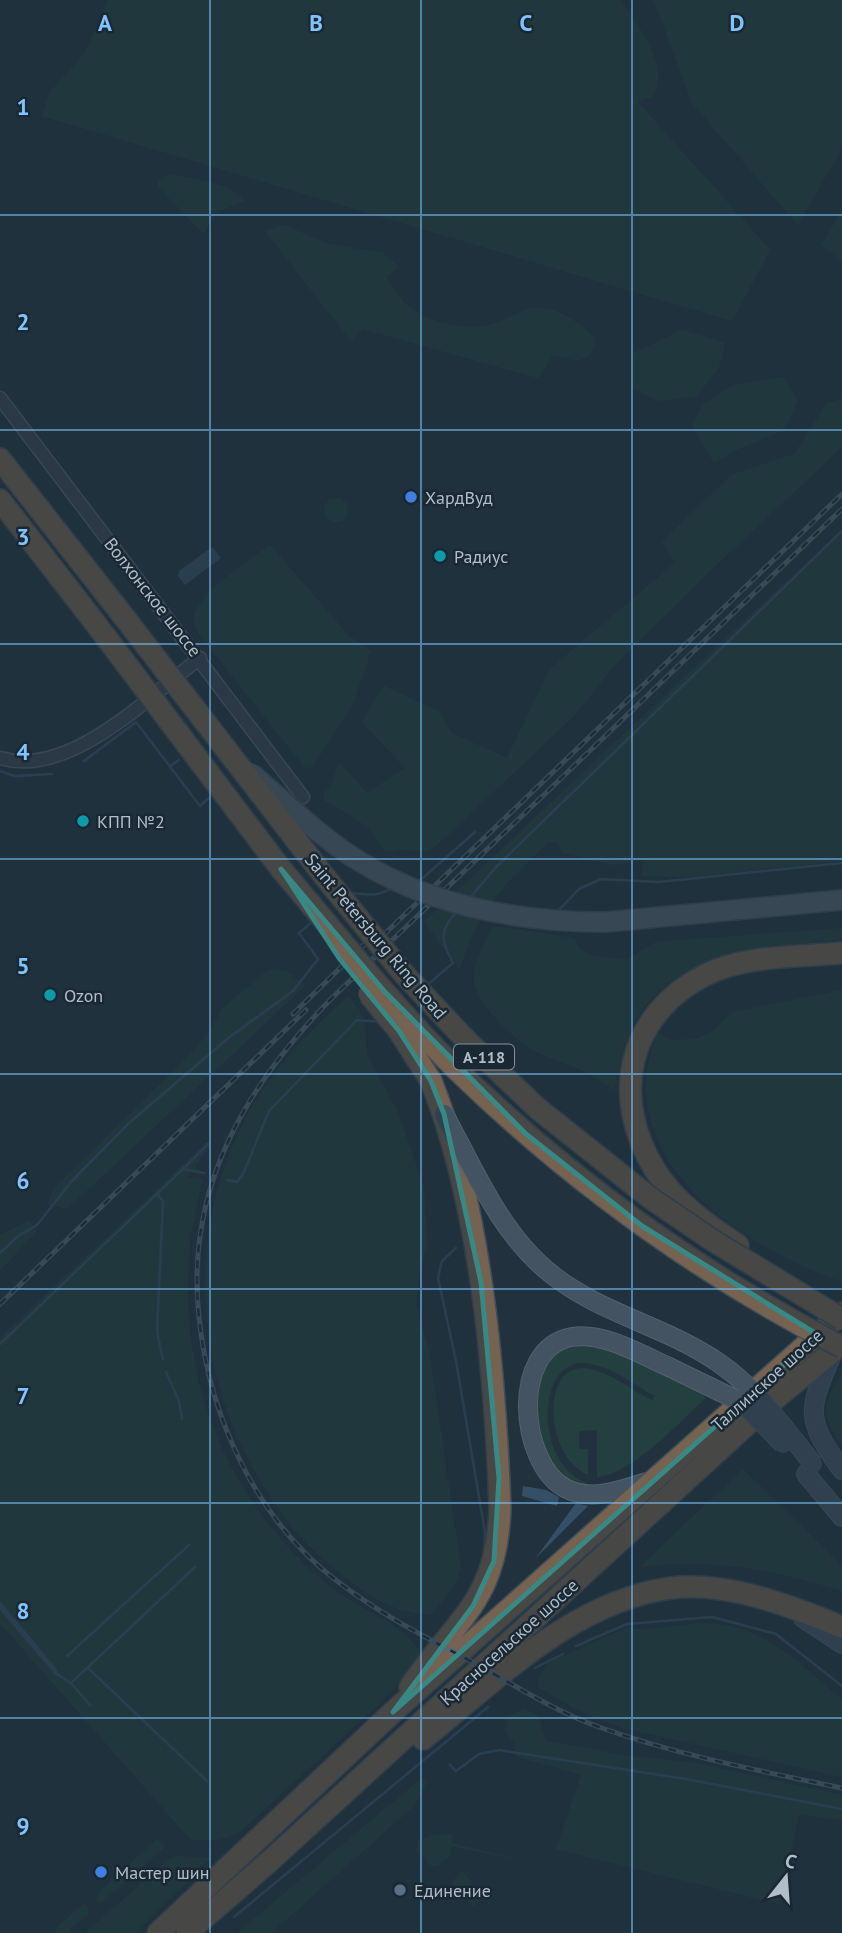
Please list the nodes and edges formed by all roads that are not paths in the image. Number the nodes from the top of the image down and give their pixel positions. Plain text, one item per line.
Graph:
1 (0, 398) edge
2 (0, 459) edge
3 (0, 500) edge
4 (200, 658) junction
5 (199, 717) junction
6 (0, 758) edge
7 (303, 797) dead end
8 (281, 869) junction
9 (842, 900) edge
10 (842, 953) edge
11 (444, 1114) junction
12 (842, 1307) edge
13 (842, 1313) edge
14 (842, 1319) edge
15 (839, 1348) edge
16 (692, 1446) joint
17 (809, 1469) junction
18 (842, 1470) edge
19 (654, 1480) junction
20 (842, 1502) edge
21 (842, 1517) edge
22 (765, 1599) junction
23 (842, 1627) edge
24 (842, 1644) edge
25 (393, 1712) junction
26 (271, 1860) junction
27 (158, 1933) edge
28 (187, 1933) edge

1 - 4 street, Волхонское шоссе
2 - 5 highway, Saint Petersburg Ring Road / А-118, bridge
3 - 8 highway, Saint Petersburg Ring Road / А-118, bridge
4 - 6 street
4 - 7 street, Волхонское шоссе
5 - 9 main road, bridge
5 - 14 highway, Saint Petersburg Ring Road / А-118, bridge
8 - 11 highway, bridge
8 - 15 highway, Saint Petersburg Ring Road / А-118, bridge
10 - 12 highway
11 - 17 main road, bridge
11 - 25 highway, bridge
13 - 16 highway, Таллинское шоссе
15 - 18 main road
15 - 26 highway, Красносельское шоссе
16 - 19 highway, Красносельское шоссе
17 - 19 main road, bridge
17 - 20 main road
17 - 21 main road
19 - 25 highway, Красносельское шоссе
22 - 23 highway
22 - 24 main road
22 - 26 highway
25 - 27 highway, Красносельское шоссе
26 - 28 highway, Красносельское шоссе

